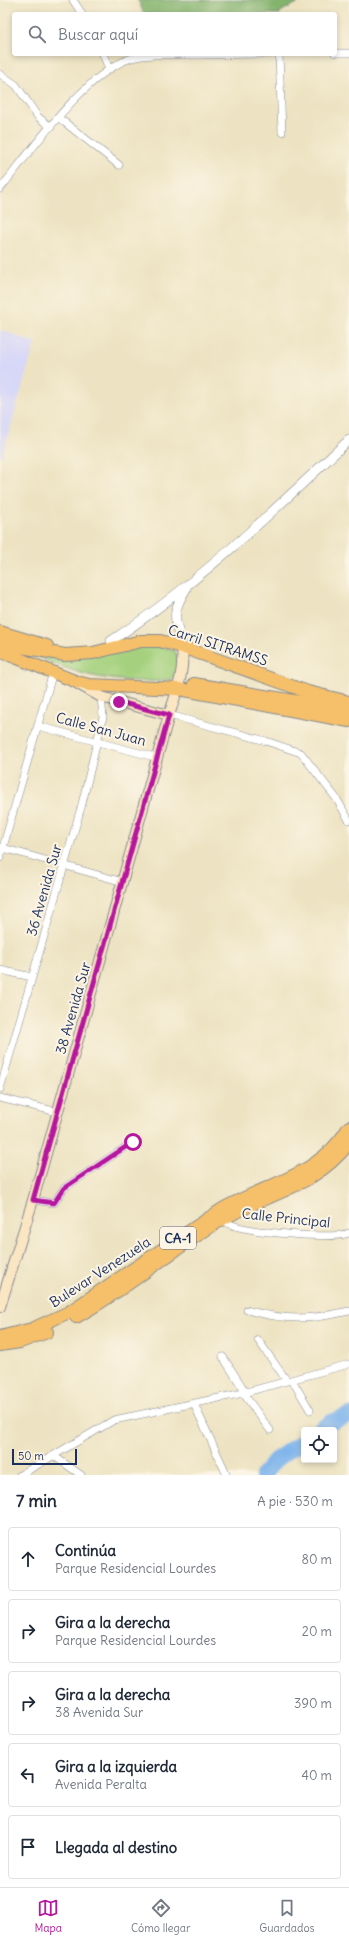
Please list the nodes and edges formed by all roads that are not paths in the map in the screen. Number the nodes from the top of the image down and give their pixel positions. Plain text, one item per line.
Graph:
1 (74, 0) edge
2 (81, 12) edge
3 (337, 53) edge
4 (349, 53) edge
5 (104, 56) edge
6 (142, 56) edge
7 (279, 56) edge
8 (109, 68) junction
9 (0, 74) edge
10 (59, 118) junction
11 (51, 127) junction
12 (282, 132) dead end
13 (119, 165) dead end
14 (0, 189) edge
15 (349, 440) edge
16 (189, 585) junction
17 (0, 632) edge
18 (111, 641) junction
19 (181, 643) junction
20 (1, 646) edge
21 (53, 672) junction
22 (77, 682) junction
23 (180, 685) junction
24 (101, 697) junction
25 (349, 702) edge
26 (349, 710) edge
27 (169, 715) junction
28 (349, 721) edge
29 (38, 726) junction
30 (98, 742) junction
31 (158, 758) junction
32 (349, 820) edge
33 (3, 848) junction
34 (0, 858) edge
35 (65, 865) junction
36 (123, 882) junction
37 (0, 970) edge
38 (32, 977) junction
39 (0, 1089) edge
40 (0, 1098) edge
41 (58, 1112) junction
42 (349, 1127) edge
43 (133, 1142) dead end
44 (349, 1143) edge
45 (33, 1200) junction
46 (222, 1220) junction
47 (349, 1234) edge
48 (0, 1307) edge
49 (247, 1310) dead end
50 (349, 1311) edge
51 (0, 1337) edge
52 (258, 1340) dead end
53 (0, 1344) edge
54 (224, 1357) dead end
55 (349, 1364) edge
56 (290, 1381) junction
57 (245, 1393) junction
58 (194, 1404) junction
59 (310, 1410) dead end
60 (270, 1430) dead end
61 (54, 1456) junction
62 (226, 1473) dead end
63 (20, 1475) edge
64 (80, 1475) edge

1 - 2 street
3 - 4 street
5 - 8 street
6 - 8 street
7 - 12 street
8 - 10 street
9 - 11 street
10 - 11 street
10 - 13 street
11 - 14 street
15 - 16 street
16 - 18 street
16 - 19 street
17 - 18 main road
18 - 19 main road
19 - 20 main road, Carril SITRAMSS
19 - 23 main road, 38 Avenida Sur
19 - 25 main road, Carril SITRAMSS
20 - 21 main road
20 - 23 main road
21 - 22 main road
21 - 29 street
22 - 23 main road
22 - 24 main road
23 - 26 main road
23 - 27 main road, 38 Avenida Sur
23 - 28 main road
24 - 27 main road
24 - 30 street, 36 Avenida Sur
27 - 31 main road, 38 Avenida Sur
27 - 32 street
29 - 30 street, Calle San Juan
29 - 33 street
30 - 31 street, Calle San Juan
30 - 35 street, 36 Avenida Sur
31 - 36 main road, 38 Avenida Sur
33 - 34 street
33 - 35 street
35 - 36 street
35 - 38 street, 36 Avenida Sur
36 - 41 main road, 38 Avenida Sur
37 - 38 street
38 - 39 street, 36 Avenida Sur
40 - 41 street
41 - 45 main road, 38 Avenida Sur
42 - 51 main road, Bulevar Venezuela / CA-1
43 - 45 street
44 - 46 main road, Bulevar Venezuela / CA-1
45 - 48 main road, 38 Avenida Sur
46 - 47 street, Calle Principal
46 - 53 main road, Bulevar Venezuela / CA-1
49 - 50 street
52 - 56 street
54 - 57 street
55 - 56 street
56 - 57 street
56 - 59 street
57 - 58 street
57 - 60 street
58 - 61 street
58 - 62 street
61 - 63 street
61 - 64 street

